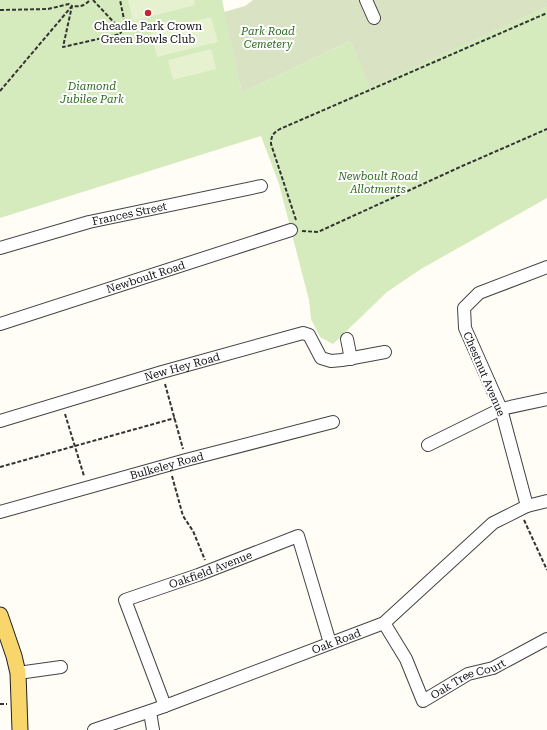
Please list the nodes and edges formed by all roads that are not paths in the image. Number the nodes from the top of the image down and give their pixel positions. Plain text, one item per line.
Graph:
1 (366, 0) edge
2 (374, 18) dead end
3 (261, 186) dead end
4 (295, 230) road end
5 (0, 248) edge
6 (547, 266) edge
7 (0, 324) edge
8 (347, 339) dead end
9 (385, 352) dead end
10 (352, 358) junction
11 (547, 399) edge
12 (501, 409) junction
13 (0, 420) edge
14 (333, 422) dead end
15 (428, 445) dead end
16 (547, 501) edge
17 (523, 508) junction
18 (0, 512) edge
19 (0, 615) edge
20 (384, 622) junction
21 (547, 639) edge
22 (330, 643) junction
23 (61, 667) dead end
24 (18, 673) junction
25 (165, 706) junction
26 (150, 712) junction
27 (20, 730) edge
28 (94, 730) edge
29 (153, 730) edge

1 - 2 street
3 - 5 street, Frances Street
4 - 7 street, Newboult Road
6 - 12 street, Chestnut Avenue
8 - 10 street
9 - 10 street, New Hey Road
10 - 13 street, New Hey Road
11 - 12 street
12 - 15 street
12 - 17 street, Chestnut Avenue
14 - 18 street, Bulkeley Road
16 - 17 street, Oak Road
17 - 20 street, Oak Road
19 - 24 main road
20 - 21 street, Oak Tree Court
20 - 22 street, Oak Road
22 - 25 street, Oak Road
22 - 25 street, Oakfield Avenue
23 - 24 street
24 - 27 main road
25 - 26 street, Oak Road
26 - 28 street, Oak Road
26 - 29 street

